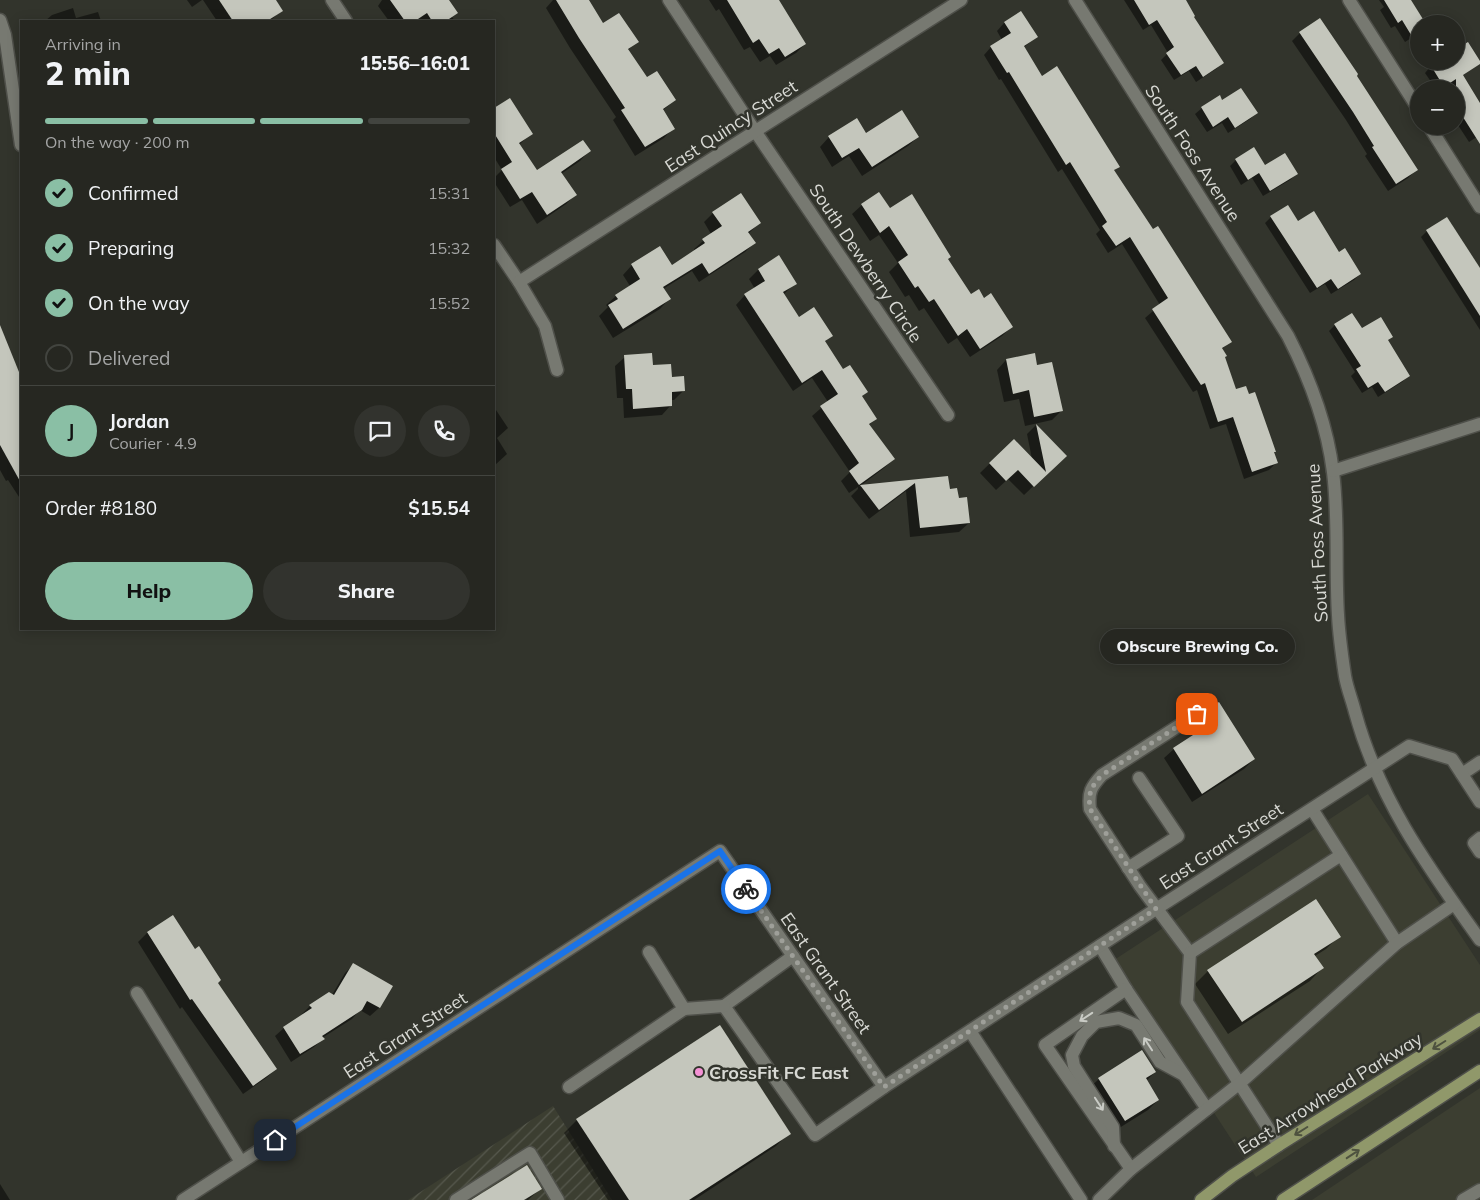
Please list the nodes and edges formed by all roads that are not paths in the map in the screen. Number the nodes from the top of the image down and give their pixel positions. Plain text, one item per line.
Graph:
1 (332, 0) edge
2 (669, 0) edge
3 (961, 0) edge
4 (1075, 0) edge
5 (1349, 0) edge
6 (0, 20) edge
7 (345, 20) edge
8 (1410, 96) edge
9 (755, 131) junction
10 (1435, 135) edge
11 (20, 138) edge
12 (1480, 206) edge
13 (495, 246) edge
14 (519, 282) junction
15 (558, 370) dead end
16 (948, 415) dead end
17 (1480, 424) edge
18 (1333, 471) junction
19 (1197, 714) dead end
20 (1480, 762) edge
21 (1374, 768) junction
22 (1462, 774) junction
23 (1139, 778) dead end
24 (1480, 802) edge
25 (1312, 809) junction
26 (1480, 838) edge
27 (1480, 852) edge
28 (1341, 855) junction
29 (1128, 868) junction
30 (1454, 904) junction
31 (1156, 909) junction
32 (1480, 940) edge
33 (1397, 943) junction
34 (1100, 946) junction
35 (649, 952) dead end
36 (1190, 953) junction
37 (794, 956) junction
38 (1126, 990) junction
39 (137, 993) dead end
40 (724, 1006) junction
41 (684, 1009) junction
42 (1480, 1019) edge
43 (970, 1031) junction
44 (1480, 1071) edge
45 (1184, 1075) junction
46 (1240, 1083) junction
47 (569, 1087) dead end
48 (884, 1087) junction
49 (1207, 1109) junction
50 (1279, 1145) junction
51 (1114, 1146) junction
52 (241, 1162) junction
53 (1131, 1169) junction
54 (1480, 1190) edge
55 (183, 1200) edge
56 (456, 1200) edge
57 (558, 1200) edge
58 (1081, 1200) edge
59 (1099, 1200) edge
60 (1201, 1200) edge
61 (1283, 1200) edge
62 (1463, 1200) edge

1 - 7 street
2 - 9 street, South Dewberry Circle
3 - 9 street, East Quincy Street
4 - 18 street, South Foss Avenue
5 - 8 street
6 - 11 street
9 - 14 street, East Quincy Street
9 - 16 street, South Dewberry Circle
10 - 12 street
13 - 14 street
14 - 15 street
17 - 18 street
18 - 21 street, South Foss Avenue
19 - 29 street
20 - 22 street
21 - 22 street, East Grant Street
21 - 25 street, East Grant Street
21 - 30 street, South Foss Avenue
22 - 24 street, East Grant Street
23 - 29 street
25 - 28 street
25 - 31 street, East Grant Street
26 - 27 street
28 - 33 street
28 - 36 street
29 - 31 street
30 - 32 street, South Foss Avenue
30 - 33 street
31 - 34 street, East Grant Street
31 - 36 street
33 - 46 street
34 - 38 street
34 - 43 street, East Grant Street
35 - 41 street
36 - 46 street
37 - 40 street
37 - 48 street, East Grant Street
37 - 52 street, East Grant Street
38 - 45 street
38 -> 51 street
39 - 52 street
40 - 41 street
40 - 48 street
41 - 47 street
42 -> 50 main road, East Arrowhead Parkway
43 - 48 street, East Grant Street
43 - 58 street
61 -> 44 main road
45 - 49 street
45 -> 51 street
46 - 49 street
46 - 50 street
49 - 53 street
50 - 60 main road, East Arrowhead Parkway
51 - 53 street
52 - 55 street, East Grant Street
53 - 59 street
54 - 62 street
56 - 57 street

